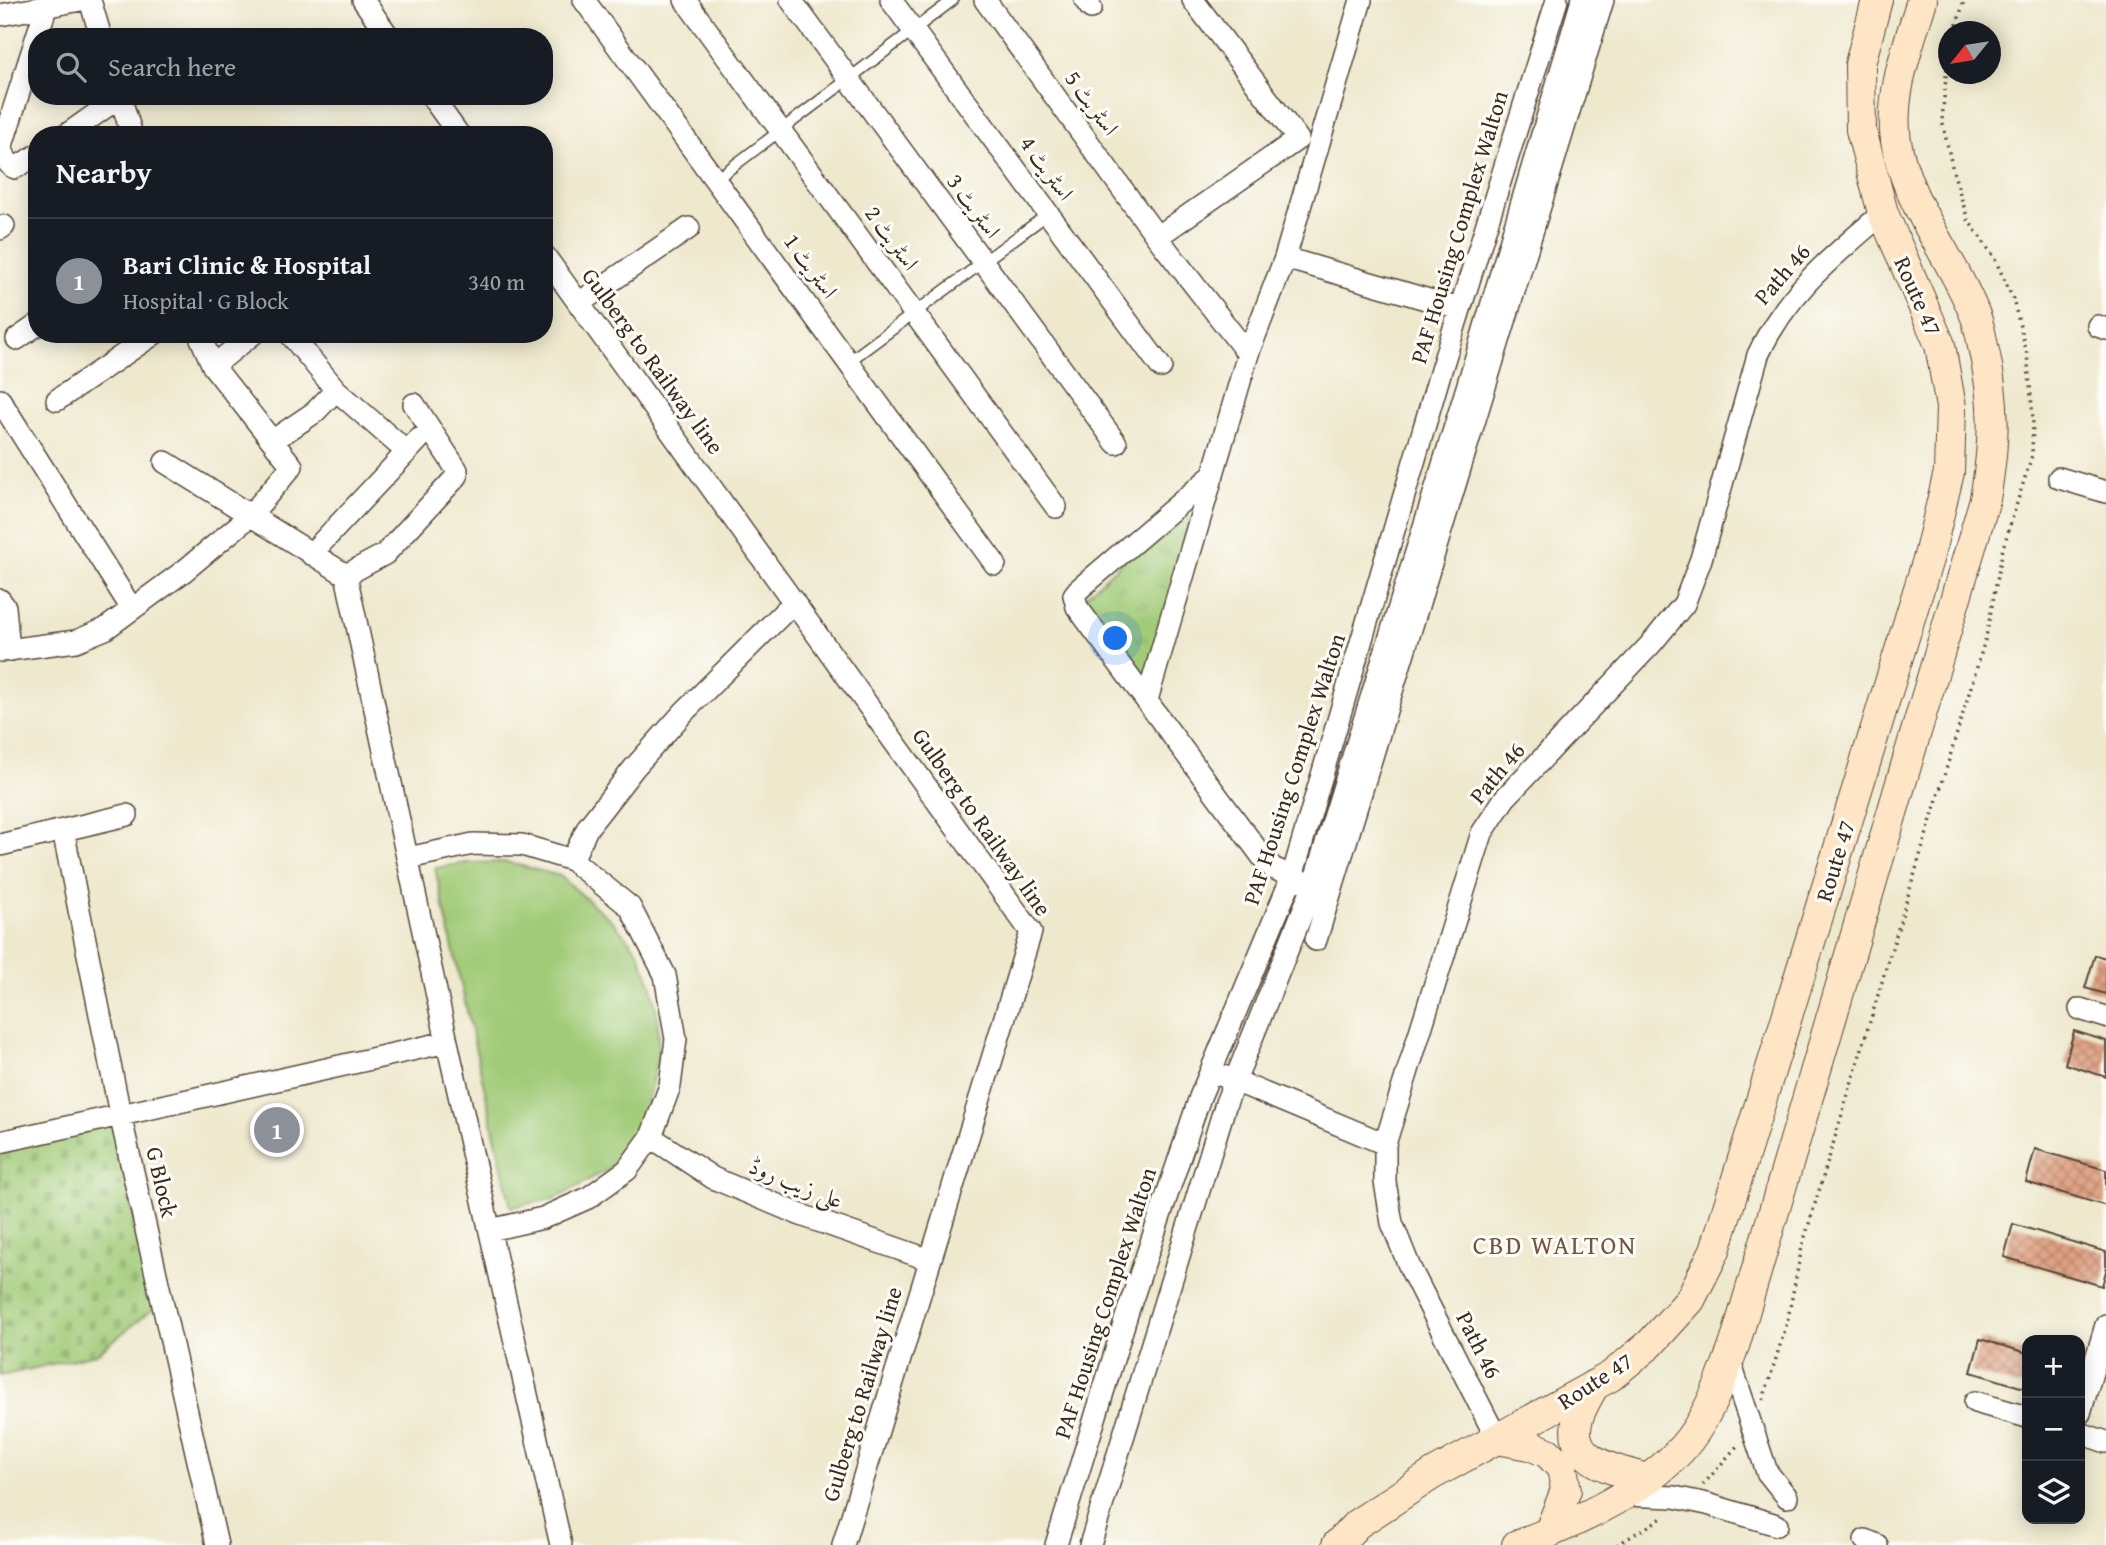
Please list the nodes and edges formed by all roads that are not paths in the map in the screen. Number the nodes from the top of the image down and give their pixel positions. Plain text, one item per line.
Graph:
1 (81, 0) edge
2 (90, 0) edge
3 (363, 0) edge
4 (584, 0) edge
5 (685, 0) edge
6 (791, 0) edge
7 (891, 0) edge
8 (953, 0) edge
9 (985, 0) edge
10 (1194, 0) edge
11 (1361, 0) edge
12 (1557, 0) edge
13 (1582, 0) edge
14 (1603, 0) edge
15 (1877, 0) edge
16 (1922, 0) edge
17 (46, 8) junction
18 (0, 15) edge
19 (40, 28) edge
20 (98, 28) edge
21 (383, 28) edge
22 (913, 30) junction
23 (28, 64) edge
24 (849, 79) junction
25 (109, 105) edge
26 (123, 105) edge
27 (437, 105) edge
28 (79, 126) edge
29 (129, 126) edge
30 (453, 126) edge
31 (781, 131) junction
32 (1307, 143) junction
33 (28, 161) edge
34 (715, 180) junction
35 (1048, 214) junction
36 (1883, 214) junction
37 (689, 228) dead end
38 (1157, 237) junction
39 (1285, 258) junction
40 (983, 262) junction
41 (553, 267) edge
42 (579, 303) junction
43 (1460, 309) junction
44 (914, 313) junction
45 (28, 331) edge
46 (17, 339) dead end
47 (141, 343) edge
48 (203, 343) edge
49 (242, 343) edge
50 (297, 343) edge
51 (1248, 354) junction
52 (848, 362) junction
53 (213, 366) junction
54 (1161, 367) dead end
55 (336, 390) junction
56 (0, 400) edge
57 (57, 400) dead end
58 (414, 404) dead end
59 (272, 441) junction
60 (1116, 443) dead end
61 (165, 462) dead end
62 (1213, 475) junction
63 (2059, 478) dead end
64 (2106, 492) edge
65 (1056, 507) dead end
66 (250, 516) junction
67 (312, 554) junction
68 (995, 564) dead end
69 (346, 575) junction
70 (0, 600) edge
71 (794, 602) junction
72 (132, 609) junction
73 (5, 651) edge
74 (1147, 700) junction
75 (127, 814) dead end
76 (63, 830) junction
77 (0, 845) edge
78 (408, 858) junction
79 (572, 860) junction
80 (1292, 877) junction
81 (1322, 888) junction
82 (1316, 940) dead end
83 (2080, 1009) dead end
84 (2106, 1017) edge
85 (447, 1042) junction
86 (1211, 1070) junction
87 (1234, 1082) junction
88 (120, 1114) junction
89 (651, 1138) junction
90 (0, 1142) edge
91 (1385, 1144) junction
92 (490, 1230) junction
93 (930, 1260) junction
94 (2106, 1325) edge
95 (1729, 1359) junction
96 (1594, 1385) junction
97 (2084, 1398) edge
98 (1975, 1402) dead end
99 (2022, 1416) edge
100 (2085, 1435) edge
101 (1497, 1439) junction
102 (2106, 1442) edge
103 (1648, 1479) junction
104 (1623, 1494) junction
105 (1787, 1497) dead end
106 (1777, 1525) dead end
107 (1549, 1533) junction
108 (217, 1545) edge
109 (561, 1545) edge
110 (843, 1545) edge
111 (1056, 1545) edge
112 (1090, 1545) edge
113 (1336, 1545) edge
114 (1517, 1545) edge

1 - 17 street
2 - 20 street
3 - 21 street
4 - 34 street, اسٹریٹ 1
5 - 31 street, اسٹریٹ 2
6 - 24 street, اسٹریٹ 3
7 - 22 street, اسٹریٹ 4
8 - 22 lane
9 - 38 street, اسٹریٹ 5
10 - 32 street
11 - 32 street
12 - 43 street, PAF Housing Complex Walton
13 - 81 street
14 - 81 street
15 - 36 street, Route 47
16 - 95 street, Route 47
17 - 18 street
17 - 19 street
22 - 24 lane
22 - 35 street, اسٹریٹ 4
23 - 33 street
24 - 31 lane
24 - 40 street, اسٹریٹ 3
25 - 28 street
26 - 29 street
27 - 30 street
31 - 34 lane
31 - 44 street, اسٹریٹ 2
32 - 38 street
32 - 39 street
34 - 52 street, اسٹریٹ 1
35 - 40 lane
35 - 54 street, اسٹریٹ 4
36 - 91 street, Path 46
36 - 96 street, Route 47
37 - 42 street
38 - 51 street, اسٹریٹ 5
39 - 43 street
39 - 51 street
40 - 44 lane
40 - 60 street, اسٹریٹ 3
41 - 42 street, Gulberg to Railway line
42 - 71 street, Gulberg to Railway line
43 - 80 street, PAF Housing Complex Walton
44 - 52 lane
44 - 65 street, اسٹریٹ 2
45 - 46 street
47 - 57 street
48 - 53 street
49 - 53 street
50 - 55 street
51 - 62 street
52 - 68 street, اسٹریٹ 1
53 - 59 street
55 - 59 street
55 - 67 street
56 - 72 street
58 - 69 street
59 - 66 street
61 - 66 street
62 - 74 street
62 - 74 street
63 - 64 street
66 - 67 street
66 - 72 street
67 - 69 street
69 - 78 street
70 - 73 street
71 - 79 street
71 - 93 street, Gulberg to Railway line
72 - 73 street
74 - 80 street
75 - 76 street
76 - 77 street
76 - 88 street, G Block
78 - 79 street
78 - 85 street
79 - 89 street
80 - 81 street
80 - 86 street, PAF Housing Complex Walton
81 - 82 street
81 - 87 street
83 - 84 street
85 - 88 street
85 - 92 street
86 - 87 street
86 - 111 street, PAF Housing Complex Walton
87 - 91 street
87 - 112 street
88 - 90 street
88 - 108 street, G Block
89 - 92 street
89 - 93 street, علی زیب روڈ
91 - 101 street, Path 46
92 - 109 street
93 - 110 street, Gulberg to Railway line
94 - 97 street
95 - 103 street, Route 47
95 - 105 street
96 - 101 street, Route 47
96 - 103 street
98 - 99 street
100 - 102 street
101 - 107 street
101 - 113 street, Route 47
103 - 104 street, Route 47
104 - 106 street
104 - 107 street, Route 47
107 - 114 street, Route 47

